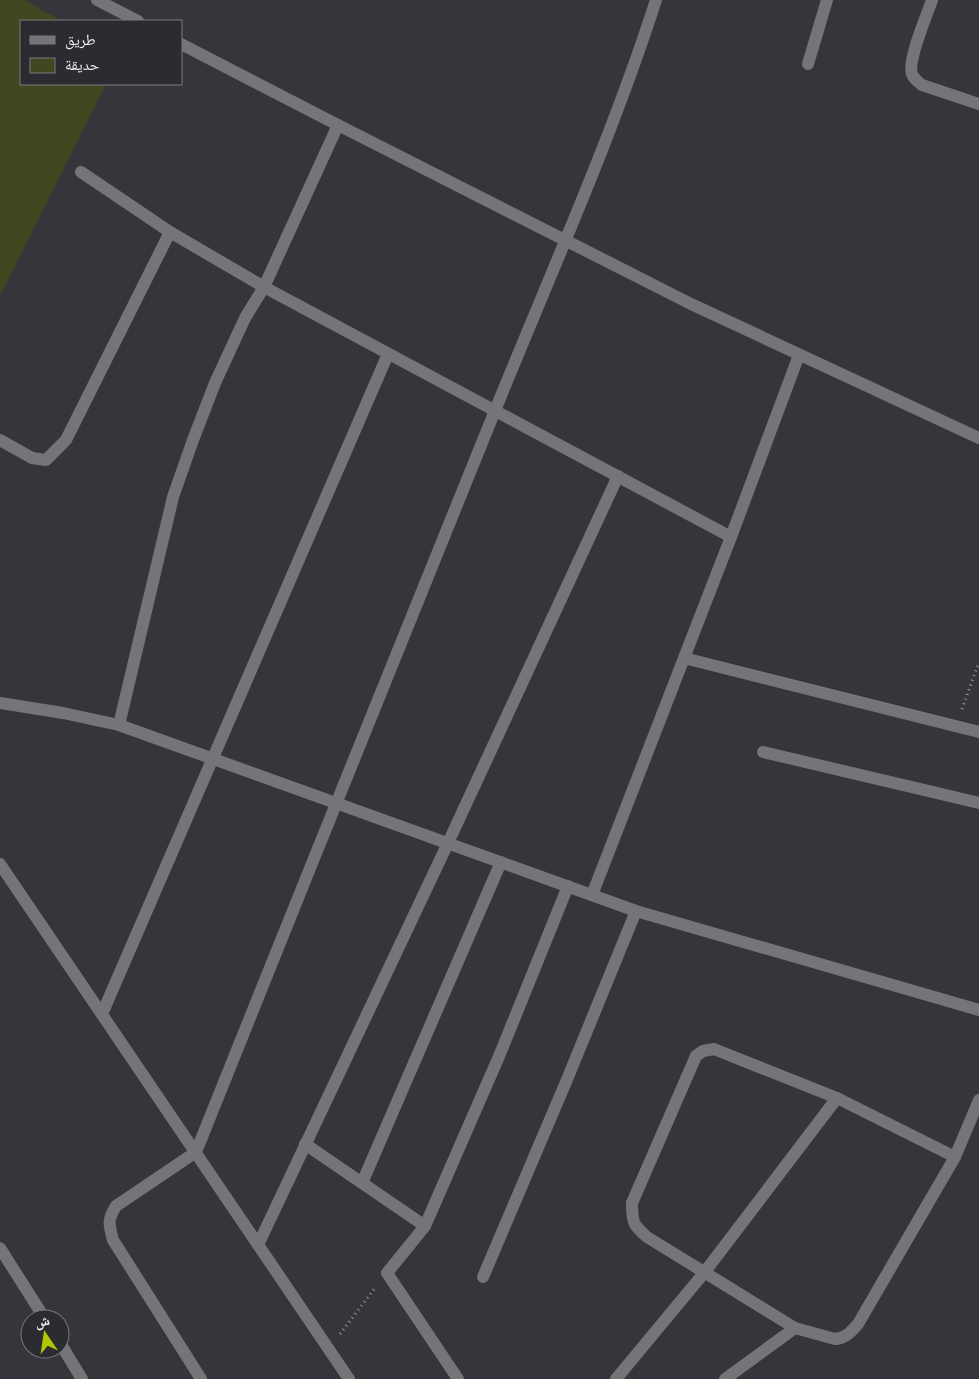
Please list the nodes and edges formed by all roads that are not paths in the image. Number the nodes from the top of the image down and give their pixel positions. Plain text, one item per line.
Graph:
1 (97, 0) edge
2 (656, 0) edge
3 (827, 0) edge
4 (932, 0) edge
5 (136, 20) edge
6 (182, 45) edge
7 (808, 64) dead end
8 (979, 104) edge
9 (338, 125) junction
10 (81, 172) dead end
11 (170, 232) junction
12 (566, 240) junction
13 (264, 287) junction
14 (388, 354) junction
15 (799, 355) junction
16 (495, 410) junction
17 (979, 438) edge
18 (0, 440) edge
19 (618, 476) junction
20 (731, 537) junction
21 (684, 658) junction
22 (0, 703) edge
23 (119, 725) junction
24 (979, 732) edge
25 (763, 752) dead end
26 (213, 759) junction
27 (336, 803) junction
28 (979, 803) edge
29 (448, 843) junction
30 (501, 862) junction
31 (0, 864) edge
32 (568, 886) junction
33 (592, 895) junction
34 (636, 910) junction
35 (979, 1010) edge
36 (102, 1014) junction
37 (837, 1098) junction
38 (979, 1100) edge
39 (305, 1144) junction
40 (196, 1152) junction
41 (955, 1156) junction
42 (362, 1183) junction
43 (425, 1226) junction
44 (258, 1245) junction
45 (0, 1248) edge
46 (704, 1273) junction
47 (483, 1277) dead end
48 (39, 1309) edge
49 (795, 1328) junction
50 (70, 1359) edge
51 (82, 1379) edge
52 (201, 1379) edge
53 (349, 1379) edge
54 (458, 1379) edge
55 (616, 1379) edge
56 (725, 1379) edge

1 - 5 street
2 - 12 street
3 - 7 street
4 - 8 street
6 - 9 street
9 - 12 street
9 - 13 street
10 - 11 street
11 - 13 street
11 - 18 street
12 - 15 street
12 - 16 street
13 - 14 street
13 - 23 street
14 - 16 street
14 - 26 street
15 - 17 street
15 - 20 street
16 - 19 street
16 - 27 street
19 - 20 street
19 - 29 street
20 - 21 street
21 - 24 street
21 - 33 street
22 - 23 street
23 - 26 street
25 - 28 street
26 - 27 street
26 - 36 street
27 - 29 street
27 - 40 street
29 - 30 street
29 - 39 street
30 - 32 street
30 - 42 street
31 - 36 street
32 - 33 street
32 - 43 street
33 - 34 street
34 - 35 street
34 - 47 street
36 - 40 street
37 - 41 street
37 - 46 street
37 - 46 street
38 - 41 street
39 - 42 street
39 - 44 street
40 - 44 street
40 - 52 street
41 - 49 street
42 - 43 street
43 - 54 street
44 - 53 street
45 - 48 street
46 - 49 street
46 - 55 street
49 - 56 street
50 - 51 street

